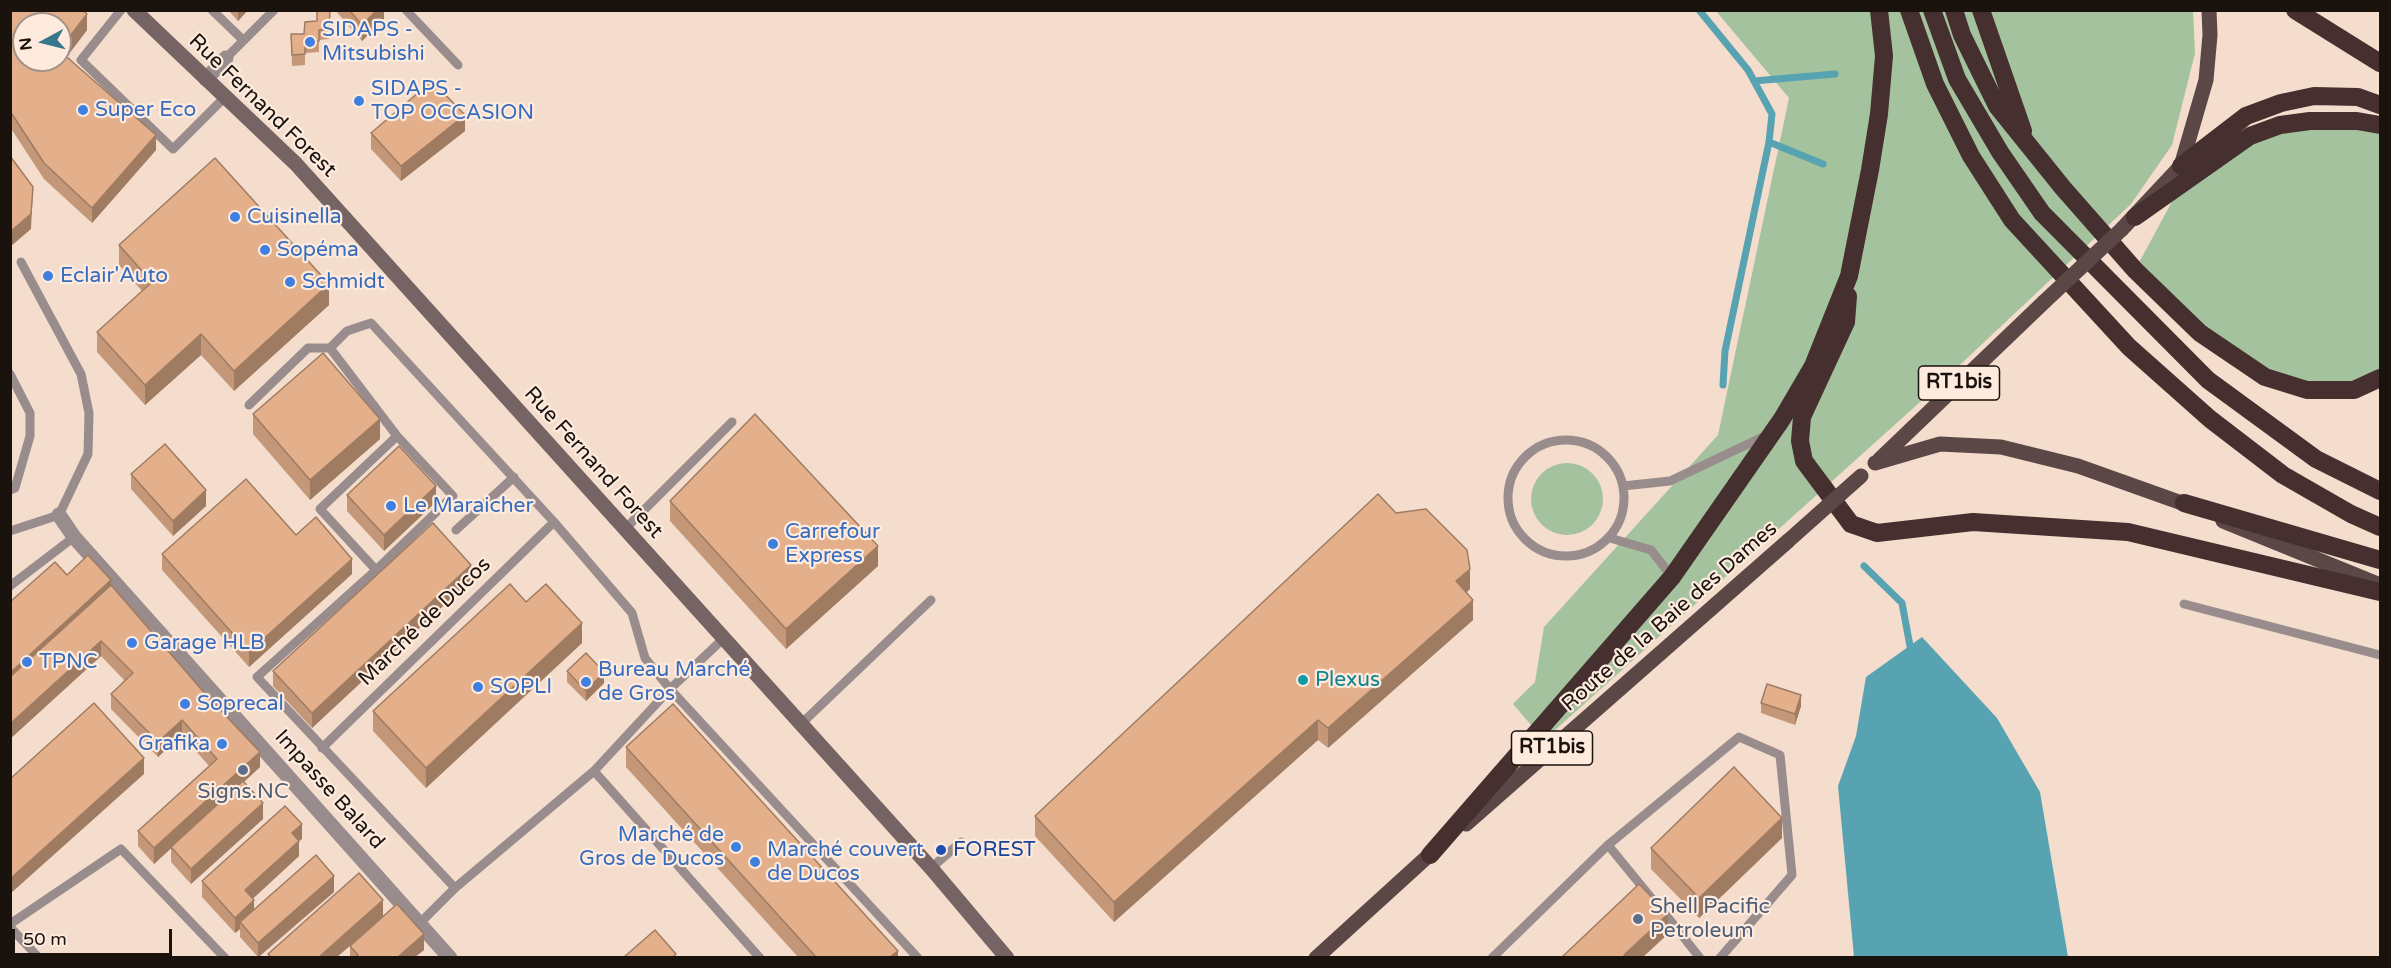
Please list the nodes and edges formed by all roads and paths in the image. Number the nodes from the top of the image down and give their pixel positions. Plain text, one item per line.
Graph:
1 (121, 10) edge
2 (134, 10) edge
3 (212, 10) edge
4 (274, 10) edge
5 (406, 10) edge
6 (1879, 10) edge
7 (1909, 10) edge
8 (1932, 10) edge
9 (1954, 10) edge
10 (1981, 10) edge
11 (2209, 10) edge
12 (2295, 10) edge
13 (243, 40) junction
14 (226, 58) joint
15 (2380, 63) edge
16 (458, 65) dead end
17 (206, 79) junction
18 (226, 96) junction
19 (2380, 105) edge
20 (2380, 125) edge
21 (2027, 144) junction
22 (2181, 166) junction
23 (2128, 223) junction
24 (21, 262) dead end
25 (1849, 276) junction
26 (330, 348) junction
27 (10, 374) edge
28 (2380, 378) edge
29 (249, 405) dead end
30 (732, 422) dead end
31 (1769, 434) junction
32 (397, 436) junction
33 (1875, 463) junction
34 (513, 477) junction
35 (1623, 486) junction
36 (10, 490) edge
37 (2380, 491) edge
38 (2184, 503) junction
39 (59, 515) junction
40 (554, 522) junction
41 (2380, 527) edge
42 (625, 529) junction
43 (456, 530) dead end
44 (10, 531) edge
45 (74, 537) junction
46 (1610, 538) junction
47 (2380, 560) edge
48 (376, 570) junction
49 (1672, 577) junction
50 (2380, 585) edge
51 (10, 586) edge
52 (2380, 592) edge
53 (931, 600) dead end
54 (2184, 604) dead end
55 (724, 638) junction
56 (2380, 655) edge
57 (670, 689) junction
58 (801, 724) junction
59 (322, 747) junction
60 (594, 771) junction
61 (961, 842) dead end
62 (1608, 845) junction
63 (1430, 855) junction
64 (931, 868) junction
65 (455, 888) junction
66 (419, 924) junction
67 (10, 926) edge
68 (39, 957) edge
69 (225, 957) edge
70 (450, 957) edge
71 (760, 957) edge
72 (918, 957) edge
73 (1007, 957) edge
74 (1317, 957) edge
75 (1492, 957) edge
76 (1700, 957) edge
77 (1720, 957) edge

1 - 18 lane
2 - 17 street, Rue Fernand Forest
3 - 13 lane
4 - 13 lane
5 - 16 lane
6 - 25 highway
7 - 41 highway
8 - 37 highway
9 - 21 highway
10 - 21 highway
11 - 22 main road
12 - 15 highway
13 - 14 lane
14 - 17 street
17 - 18 street, Rue Fernand Forest
18 - 42 street, Rue Fernand Forest
19 - 22 highway
20 - 23 highway
21 - 28 highway
22 - 23 main road, RT1bis
23 - 33 main road, Route de la Baie des Dames / RT1bis, bridge
24 - 39 lane
25 - 31 highway
25 - 52 highway
26 - 29 lane
26 - 32 lane
26 - 34 lane
27 - 36 lane
30 - 42 lane
31 - 35 lane
31 - 49 highway
32 - 48 lane
32 - 48 lane
33 - 38 main road
33 - 63 main road, Route de la Baie des Dames / RT1bis, bridge
34 - 40 lane
34 - 43 lane
35 - 46 lane
35 - 46 lane
38 - 47 highway
38 - 50 main road
39 - 44 lane
39 - 45 street, Impasse Balard
40 - 57 lane
40 - 59 lane, Marché de Ducos
42 - 55 street, Rue Fernand Forest
45 - 51 lane
45 - 66 street, Impasse Balard
46 - 49 lane
48 - 59 lane
49 - 63 highway
53 - 58 lane
54 - 56 lane
55 - 57 lane
55 - 58 street, Rue Fernand Forest
57 - 60 lane
57 - 72 lane
58 - 64 street, Rue Fernand Forest
59 - 65 lane
60 - 65 lane
60 - 71 lane
61 - 64 lane
62 - 75 lane
62 - 76 lane
62 - 77 lane
63 - 74 main road, Route de la Baie des Dames / RT1bis
64 - 73 street, Rue Fernand Forest
65 - 66 lane
66 - 70 street, Impasse Balard
67 - 68 lane
67 - 69 lane

